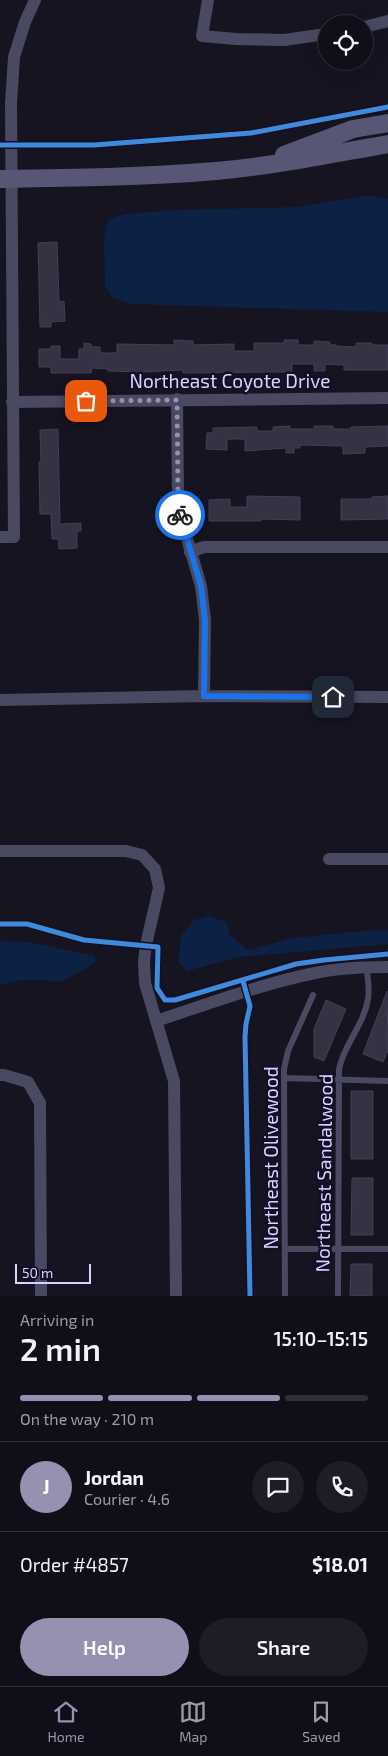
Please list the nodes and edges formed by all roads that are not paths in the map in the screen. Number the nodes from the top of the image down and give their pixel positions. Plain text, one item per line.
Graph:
1 (35, 0) edge
2 (208, 0) edge
3 (388, 21) edge
4 (373, 25) edge
5 (318, 35) edge
6 (388, 123) edge
7 (388, 144) edge
8 (238, 168) junction
9 (6, 179) edge
10 (388, 398) edge
11 (177, 400) junction
12 (12, 402) junction
13 (0, 537) edge
14 (388, 547) edge
15 (190, 552) junction
16 (204, 696) junction
17 (388, 697) edge
18 (0, 700) edge
19 (0, 851) edge
20 (329, 859) dead end
21 (388, 859) edge
22 (367, 967) junction
23 (388, 967) edge
24 (313, 996) dead end
25 (156, 1021) junction
26 (0, 1075) edge
27 (284, 1078) junction
28 (339, 1080) junction
29 (388, 1081) edge
30 (286, 1249) junction
31 (388, 1249) edge
32 (338, 1250) junction
33 (42, 1296) edge
34 (176, 1296) edge
35 (285, 1296) edge
36 (338, 1296) edge

1 - 9 street
2 - 5 street
3 - 4 street
6 - 8 street
7 - 8 street
8 - 9 street
9 - 12 street
10 - 11 street, Northeast Coyote Drive
11 - 12 street, Northeast Coyote Drive
11 - 15 street
12 - 13 street
14 - 15 street
15 - 16 street
16 - 17 street
16 - 18 street
19 - 25 street
20 - 21 street
22 - 23 street
22 - 25 street
22 - 28 lane, Northeast Sandalwood
24 - 27 lane, Northeast Olivewood
25 - 34 street
26 - 33 street
27 - 28 lane
27 - 30 lane, Northeast Olivewood
28 - 29 lane
28 - 32 lane, Northeast Sandalwood
30 - 32 lane
30 - 35 lane, Northeast Olivewood
31 - 32 lane
32 - 36 lane, Northeast Sandalwood

